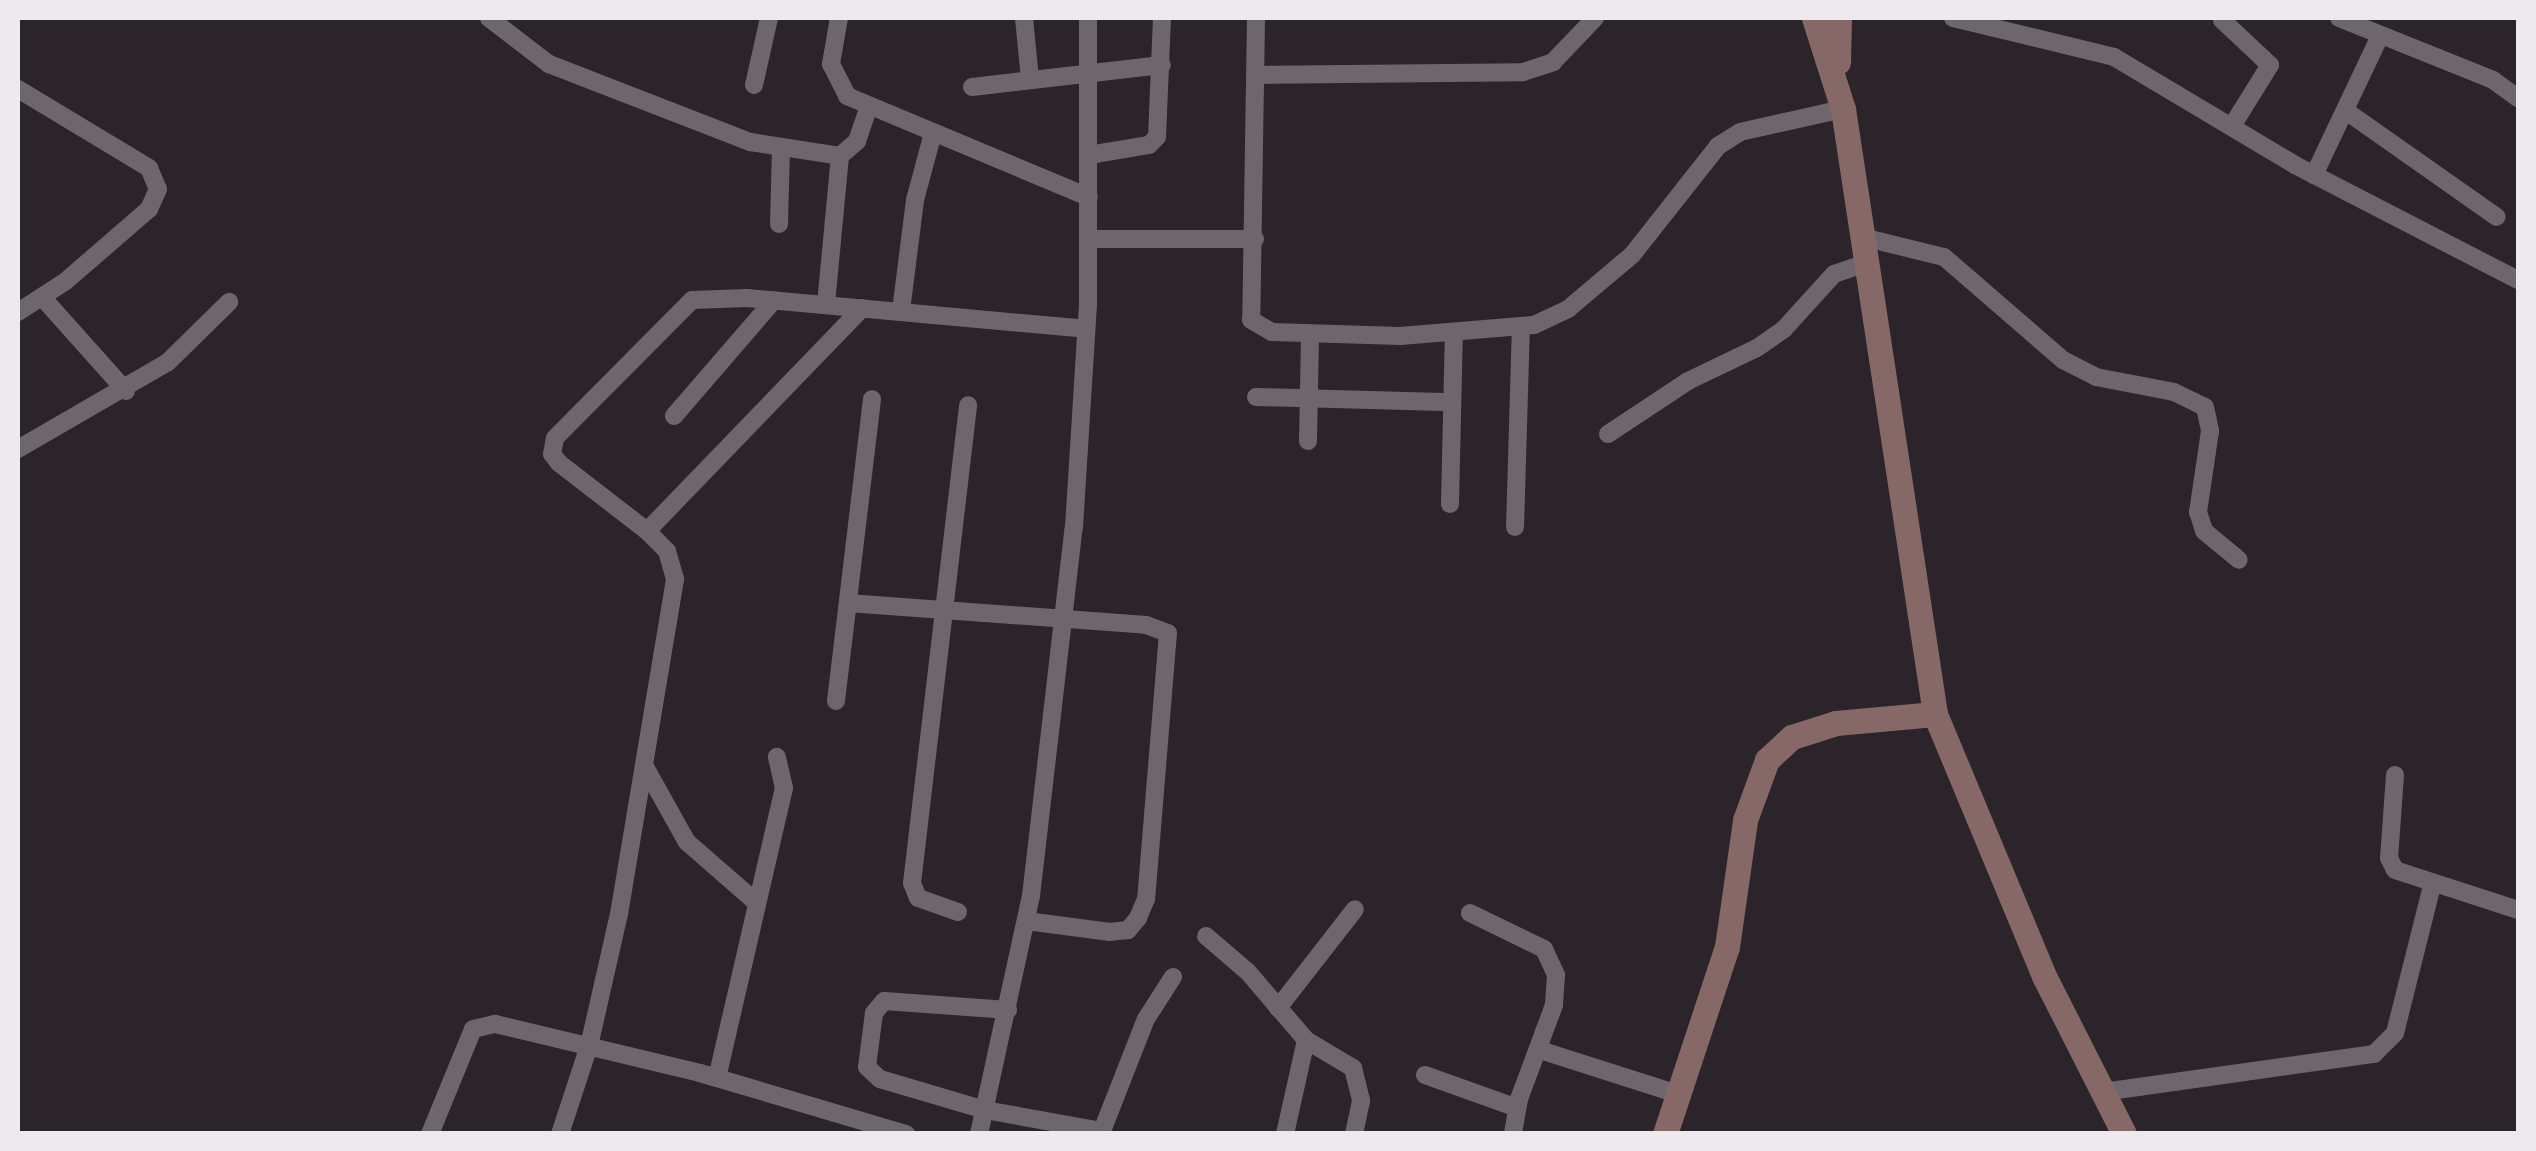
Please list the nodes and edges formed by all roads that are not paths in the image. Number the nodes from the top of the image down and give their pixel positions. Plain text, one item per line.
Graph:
1 (488, 18) edge
2 (769, 18) edge
3 (839, 18) edge
4 (1024, 18) edge
5 (1088, 18) edge
6 (1162, 18) edge
7 (1256, 18) edge
8 (1596, 18) edge
9 (1814, 18) edge
10 (1838, 18) edge
11 (1962, 18) edge
12 (2339, 18) edge
13 (2222, 20) edge
14 (2358, 22) edge
15 (2379, 38) junction
16 (1162, 65) junction
17 (1089, 70) junction
18 (1256, 74) junction
19 (1030, 79) junction
20 (1838, 80) junction
21 (754, 85) dead end
22 (972, 87) dead end
23 (18, 89) edge
24 (2518, 98) edge
25 (868, 109) junction
26 (1844, 109) junction
27 (2346, 111) junction
28 (2232, 126) junction
29 (933, 133) junction
30 (781, 147) junction
31 (1089, 154) junction
32 (840, 156) junction
33 (2314, 175) junction
34 (1089, 197) junction
35 (2497, 217) dead end
36 (779, 224) dead end
37 (1088, 239) junction
38 (1255, 239) junction
39 (1864, 250) junction
40 (2518, 280) edge
41 (42, 297) junction
42 (774, 300) junction
43 (230, 302) dead end
44 (826, 304) junction
45 (862, 308) junction
46 (901, 311) junction
47 (18, 312) edge
48 (1521, 328) junction
49 (1086, 329) junction
50 (1310, 334) junction
51 (1454, 334) junction
52 (126, 391) junction
53 (1256, 396) dead end
54 (872, 399) dead end
55 (1308, 400) junction
56 (1452, 402) junction
57 (968, 404) dead end
58 (674, 416) dead end
59 (1608, 434) dead end
60 (1308, 441) dead end
61 (18, 448) edge
62 (1450, 504) dead end
63 (1515, 528) dead end
64 (648, 531) junction
65 (2239, 560) dead end
66 (848, 603) junction
67 (942, 608) junction
68 (1064, 618) junction
69 (836, 701) dead end
70 (1936, 714) junction
71 (777, 757) dead end
72 (645, 768) junction
73 (2395, 775) dead end
74 (2432, 886) junction
75 (757, 903) junction
76 (1354, 909) dead end
77 (2518, 910) edge
78 (958, 912) dead end
79 (1470, 913) dead end
80 (1027, 922) junction
81 (1206, 936) dead end
82 (1173, 977) dead end
83 (1278, 1008) junction
84 (1008, 1010) junction
85 (1306, 1040) junction
86 (589, 1046) junction
87 (1540, 1050) junction
88 (1425, 1075) dead end
89 (717, 1078) junction
90 (2103, 1092) junction
91 (1678, 1094) junction
92 (1518, 1108) junction
93 (985, 1110) junction
94 (430, 1134) edge
95 (560, 1134) edge
96 (906, 1134) edge
97 (979, 1134) edge
98 (1284, 1134) edge
99 (1354, 1134) edge
100 (1513, 1134) edge
101 (1666, 1134) edge
102 (2124, 1134) edge

1 - 30 street
2 - 21 street
3 - 25 street
4 - 19 street
5 - 17 street
6 - 16 street
7 - 18 street
8 - 18 street
9 - 20 street
10 - 20 street
11 - 28 street
12 - 14 street
13 - 28 street
14 - 15 street
15 - 24 street
15 - 27 street
16 - 17 street
16 - 31 street
17 - 19 street
17 - 31 street
18 - 38 street
19 - 22 street
20 - 26 street
23 - 41 street
25 - 29 street
25 - 32 street
26 - 39 street
26 - 48 street
27 - 33 street
27 - 35 street
28 - 33 street
29 - 34 street
29 - 46 street
30 - 32 street
30 - 36 street
31 - 34 street
32 - 44 street
33 - 40 street
34 - 37 street
37 - 38 street
37 - 49 street
38 - 50 street
39 - 59 street
39 - 65 street
39 - 70 street
41 - 47 street
41 - 52 street
42 - 44 street
42 - 58 street
42 - 64 street
43 - 52 street
44 - 45 street
45 - 46 street
45 - 64 street
46 - 49 street
48 - 51 street
48 - 63 street
49 - 68 street
50 - 51 street
50 - 55 street
51 - 56 street
52 - 61 street
53 - 55 street
54 - 66 street
55 - 56 street
55 - 60 street
56 - 62 street
57 - 67 street
64 - 72 street
66 - 67 street
66 - 69 street
67 - 68 street
67 - 78 street
68 - 80 street
68 - 80 street
70 - 90 street
70 - 91 street
71 - 75 street
72 - 75 street
72 - 86 street
73 - 74 street
74 - 77 street
74 - 90 street
75 - 89 street
76 - 83 street
79 - 87 street
80 - 84 street
81 - 83 street
82 - 93 street
83 - 85 street
84 - 93 street
84 - 93 street
85 - 98 street
85 - 99 street
86 - 89 street
86 - 94 street
86 - 95 street
87 - 91 street
87 - 92 street
88 - 92 street
89 - 96 street
90 - 102 street
91 - 101 street
92 - 100 street
93 - 97 street

